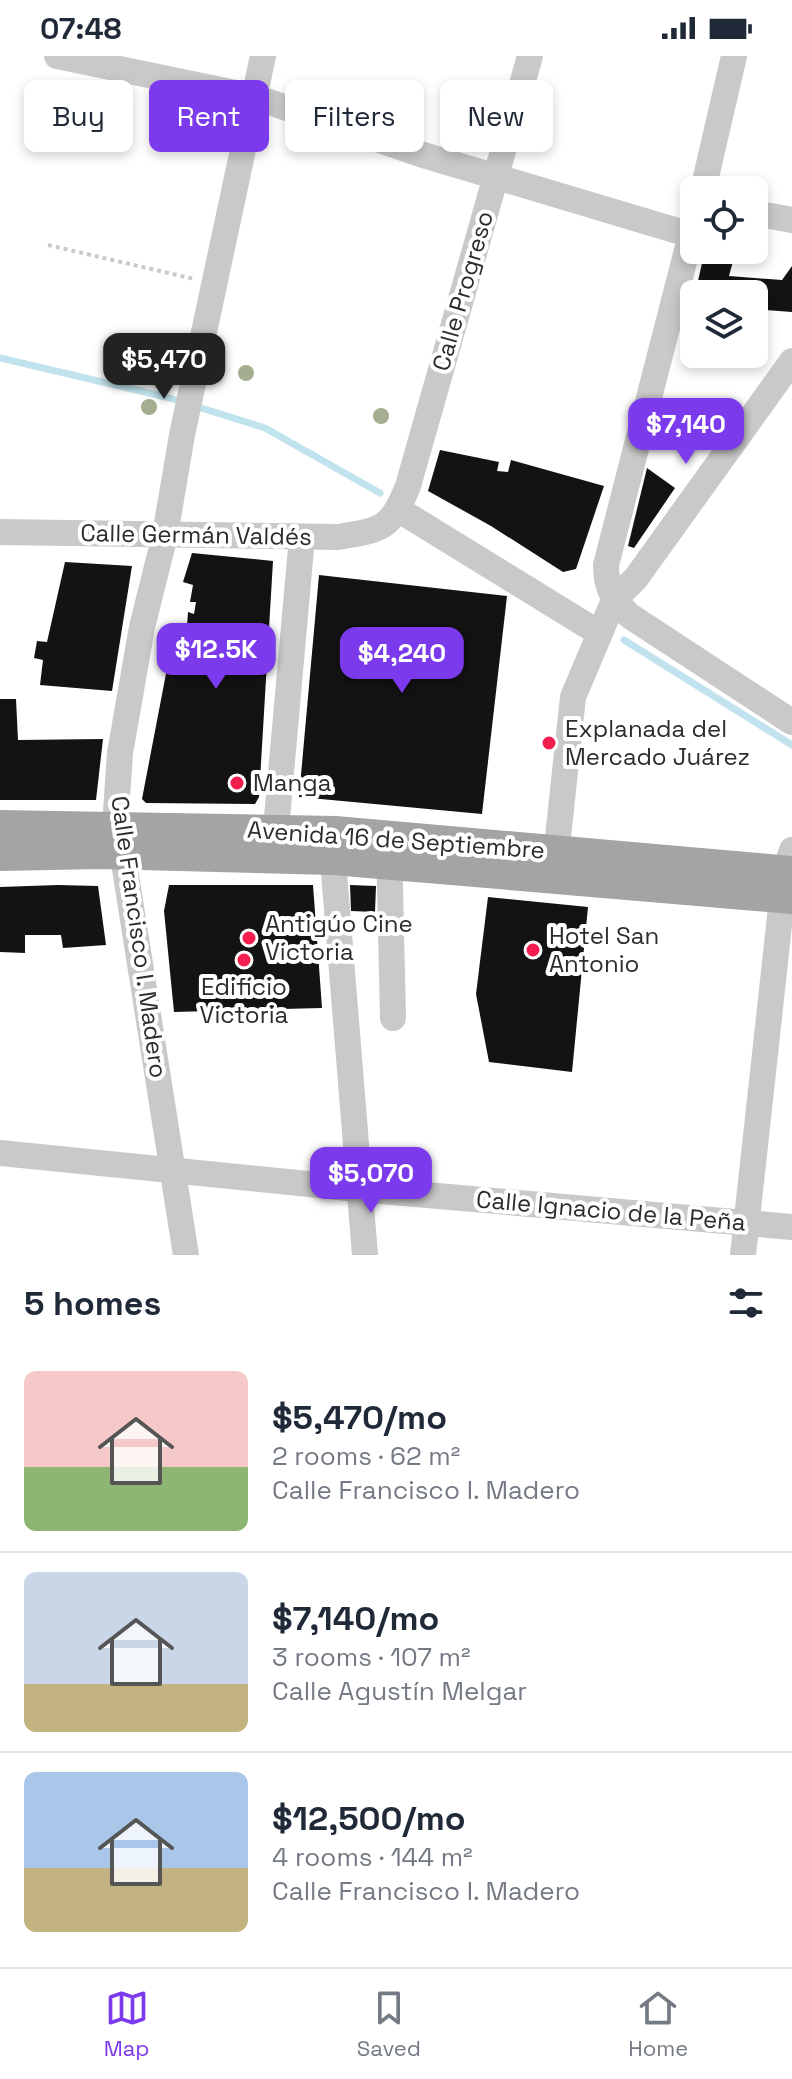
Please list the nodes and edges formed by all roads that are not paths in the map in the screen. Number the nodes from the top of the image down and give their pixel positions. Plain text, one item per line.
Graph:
1 (57, 56) edge
2 (263, 56) edge
3 (530, 56) edge
4 (734, 56) edge
5 (173, 80) edge
6 (258, 80) edge
7 (269, 102) edge
8 (243, 152) edge
9 (496, 176) junction
10 (706, 176) edge
11 (768, 216) edge
12 (792, 220) edge
13 (680, 226) edge
14 (683, 264) edge
15 (792, 361) edge
16 (394, 516) junction
17 (0, 532) edge
18 (165, 535) junction
19 (302, 537) junction
20 (614, 600) junction
21 (599, 633) junction
22 (792, 722) edge
23 (0, 826) edge
24 (276, 829) junction
25 (558, 837) dead end
26 (121, 840) junction
27 (334, 845) junction
28 (389, 850) junction
29 (0, 855) edge
30 (789, 878) edge
31 (393, 1018) dead end
32 (781, 1022) edge
33 (0, 1153) edge
34 (174, 1169) junction
35 (358, 1189) junction
36 (747, 1222) junction
37 (792, 1227) edge
38 (186, 1255) edge
39 (365, 1255) edge
40 (743, 1255) edge

1 - 5 street
2 - 6 street, Calle Francisco I. Madero
3 - 9 street, Calle Progreso
4 - 10 street
7 - 9 street
8 - 18 street, Calle Francisco I. Madero
9 - 13 street
9 - 16 street, Calle Progreso
11 - 12 street
14 - 20 street
15 - 20 street
16 - 19 street, Calle Germán Valdés
16 - 21 street
17 - 18 street, Calle Germán Valdés
18 - 19 street, Calle Germán Valdés
18 - 26 street, Calle Francisco I. Madero
19 - 24 street
20 - 21 street
20 - 22 street
21 - 25 street
23 - 26 main road, Avenida 16 de Septiembre
24 - 26 main road, Avenida 16 de Septiembre
24 - 27 main road, Avenida 16 de Septiembre
26 - 27 main road, Avenida 16 de Septiembre
26 - 29 main road, Avenida 16 de Septiembre
26 - 34 street, Calle Francisco I. Madero
27 - 28 main road, Avenida 16 de Septiembre
27 - 35 street
28 - 30 main road, Avenida 16 de Septiembre
28 - 31 street
30 - 32 street
32 - 36 street
33 - 34 street, Calle Ignacio de la Peña
34 - 35 street, Calle Ignacio de la Peña
34 - 38 street, Calle Francisco I. Madero
35 - 36 street, Calle Ignacio de la Peña
35 - 39 street
36 - 37 street, Calle Ignacio de la Peña
36 - 40 street

